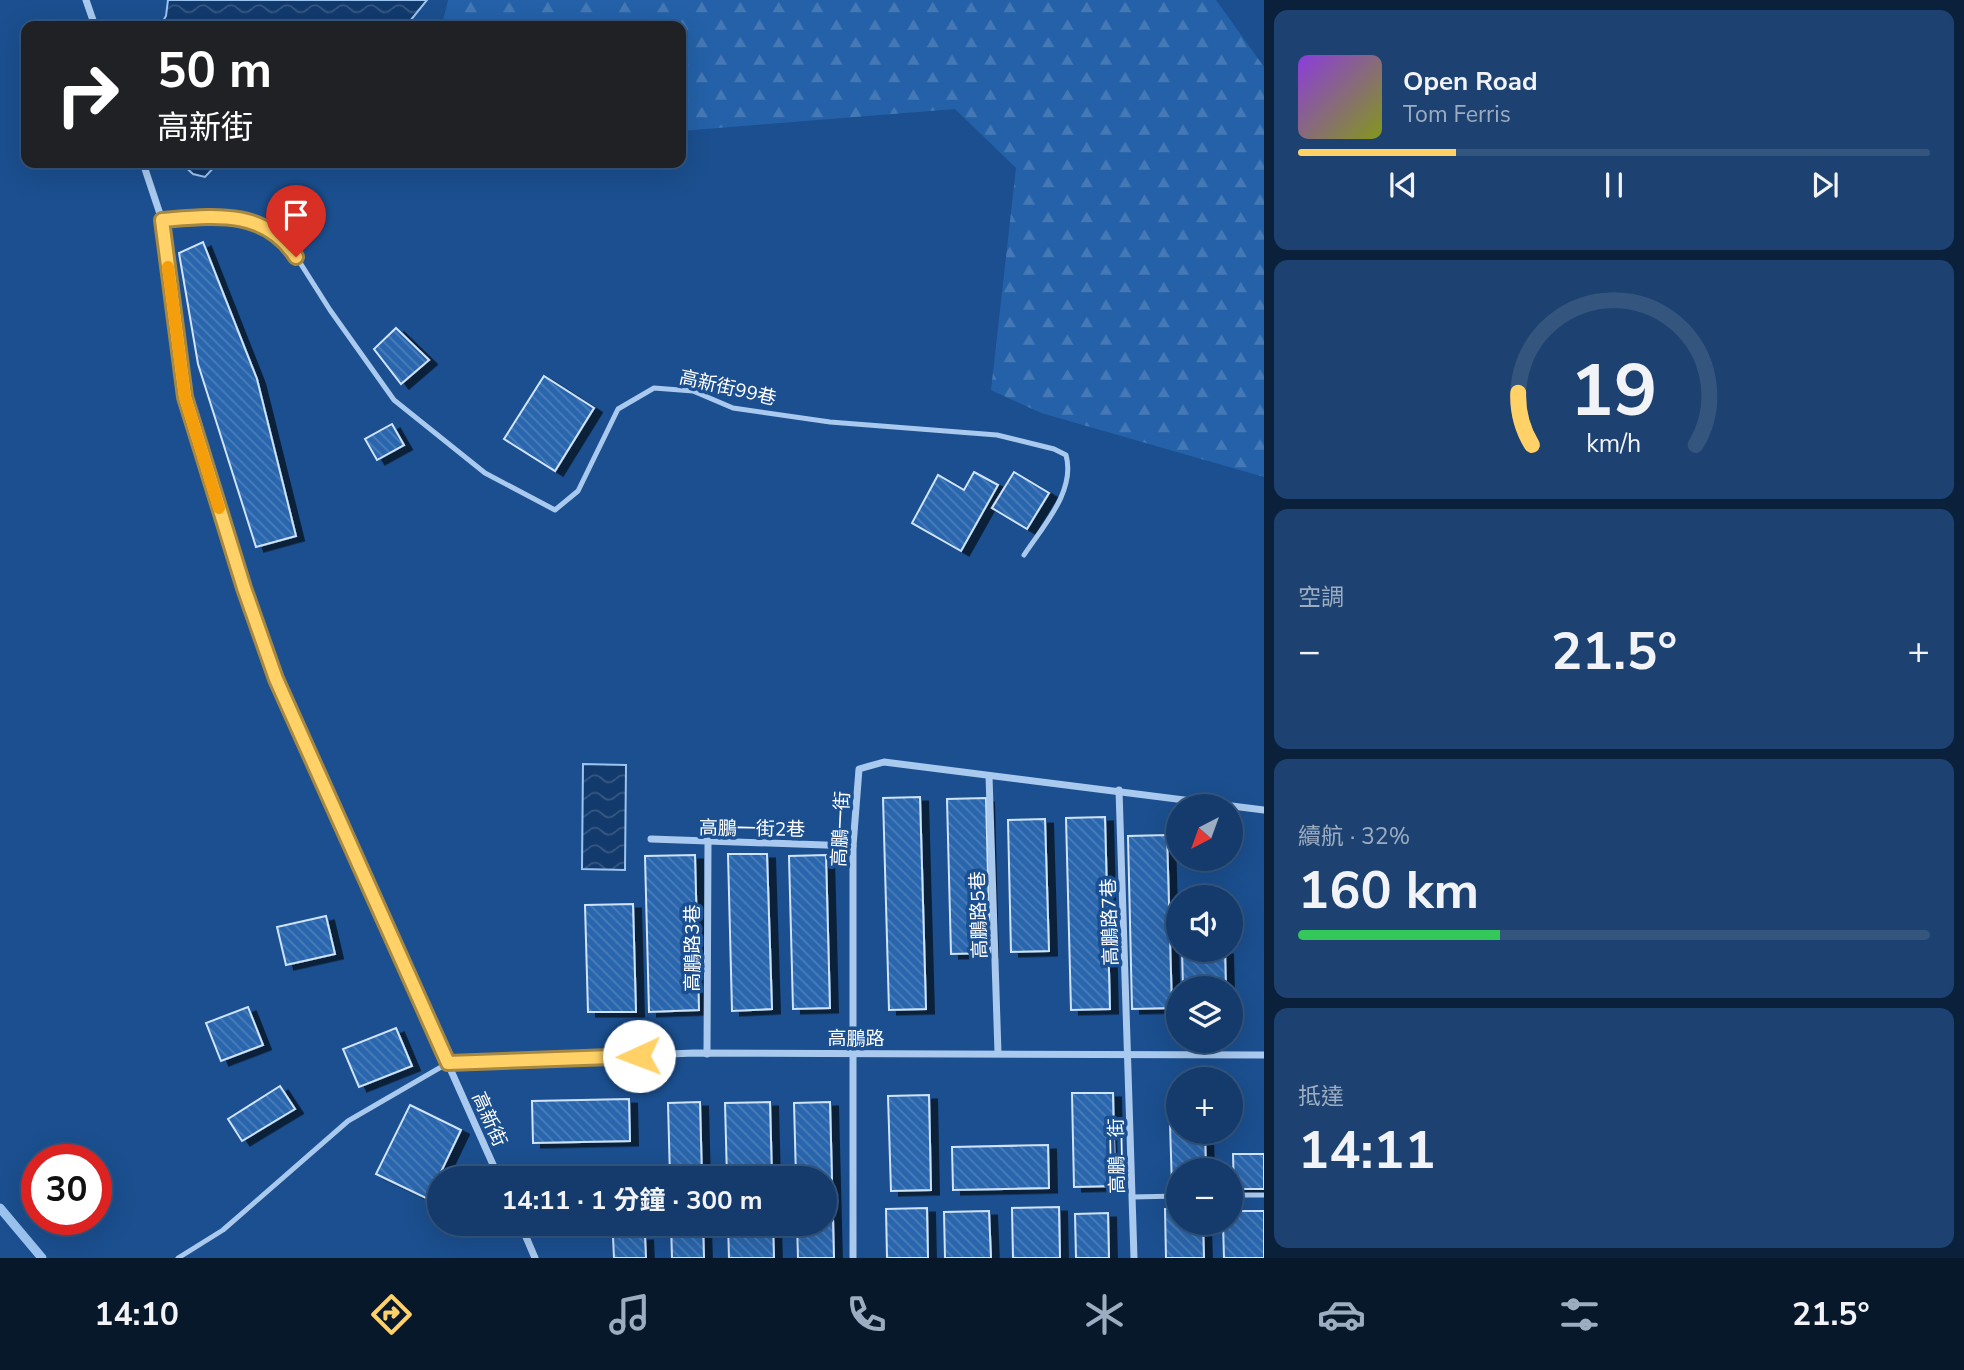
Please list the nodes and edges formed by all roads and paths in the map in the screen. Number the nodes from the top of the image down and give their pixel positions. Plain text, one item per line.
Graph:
1 (86, 0) edge
2 (93, 21) edge
3 (146, 168) edge
4 (162, 220) junction
5 (1024, 555) dead end
6 (989, 776) junction
7 (1119, 790) junction
8 (1264, 810) edge
9 (651, 839) dead end
10 (708, 843) junction
11 (853, 846) junction
12 (999, 1053) junction
13 (1130, 1053) junction
14 (707, 1054) junction
15 (854, 1054) junction
16 (1264, 1055) edge
17 (448, 1063) junction
18 (494, 1166) edge
19 (1243, 1195) edge
20 (1264, 1195) edge
21 (1166, 1196) edge
22 (1133, 1197) junction
23 (526, 1236) edge
24 (178, 1258) edge
25 (535, 1258) edge
26 (853, 1258) edge
27 (1134, 1258) edge

1 - 2 street
3 - 4 street, 高新街
4 - 5 lane, 高新街99巷
4 - 17 street, 高新街
6 - 7 street, 高鵬一街
6 - 11 street, 高鵬一街
6 - 12 street, 高鵬路5巷
7 - 8 street, 高鵬一街
7 - 13 street, 高鵬路7巷
9 - 10 street, 高鵬一街2巷
10 - 11 street, 高鵬一街2巷
10 - 14 street, 高鵬路3巷
11 - 15 street, 高鵬一街
12 - 13 street, 高鵬路
12 - 15 street, 高鵬路
13 - 16 street, 高鵬路
13 - 22 street, 高鵬二街
14 - 15 street, 高鵬路
14 - 17 street, 高鵬路
15 - 26 street, 高鵬一街
17 - 18 street, 高新街
17 - 24 lane
19 - 20 lane
21 - 22 lane
22 - 27 street, 高鵬二街
23 - 25 street

